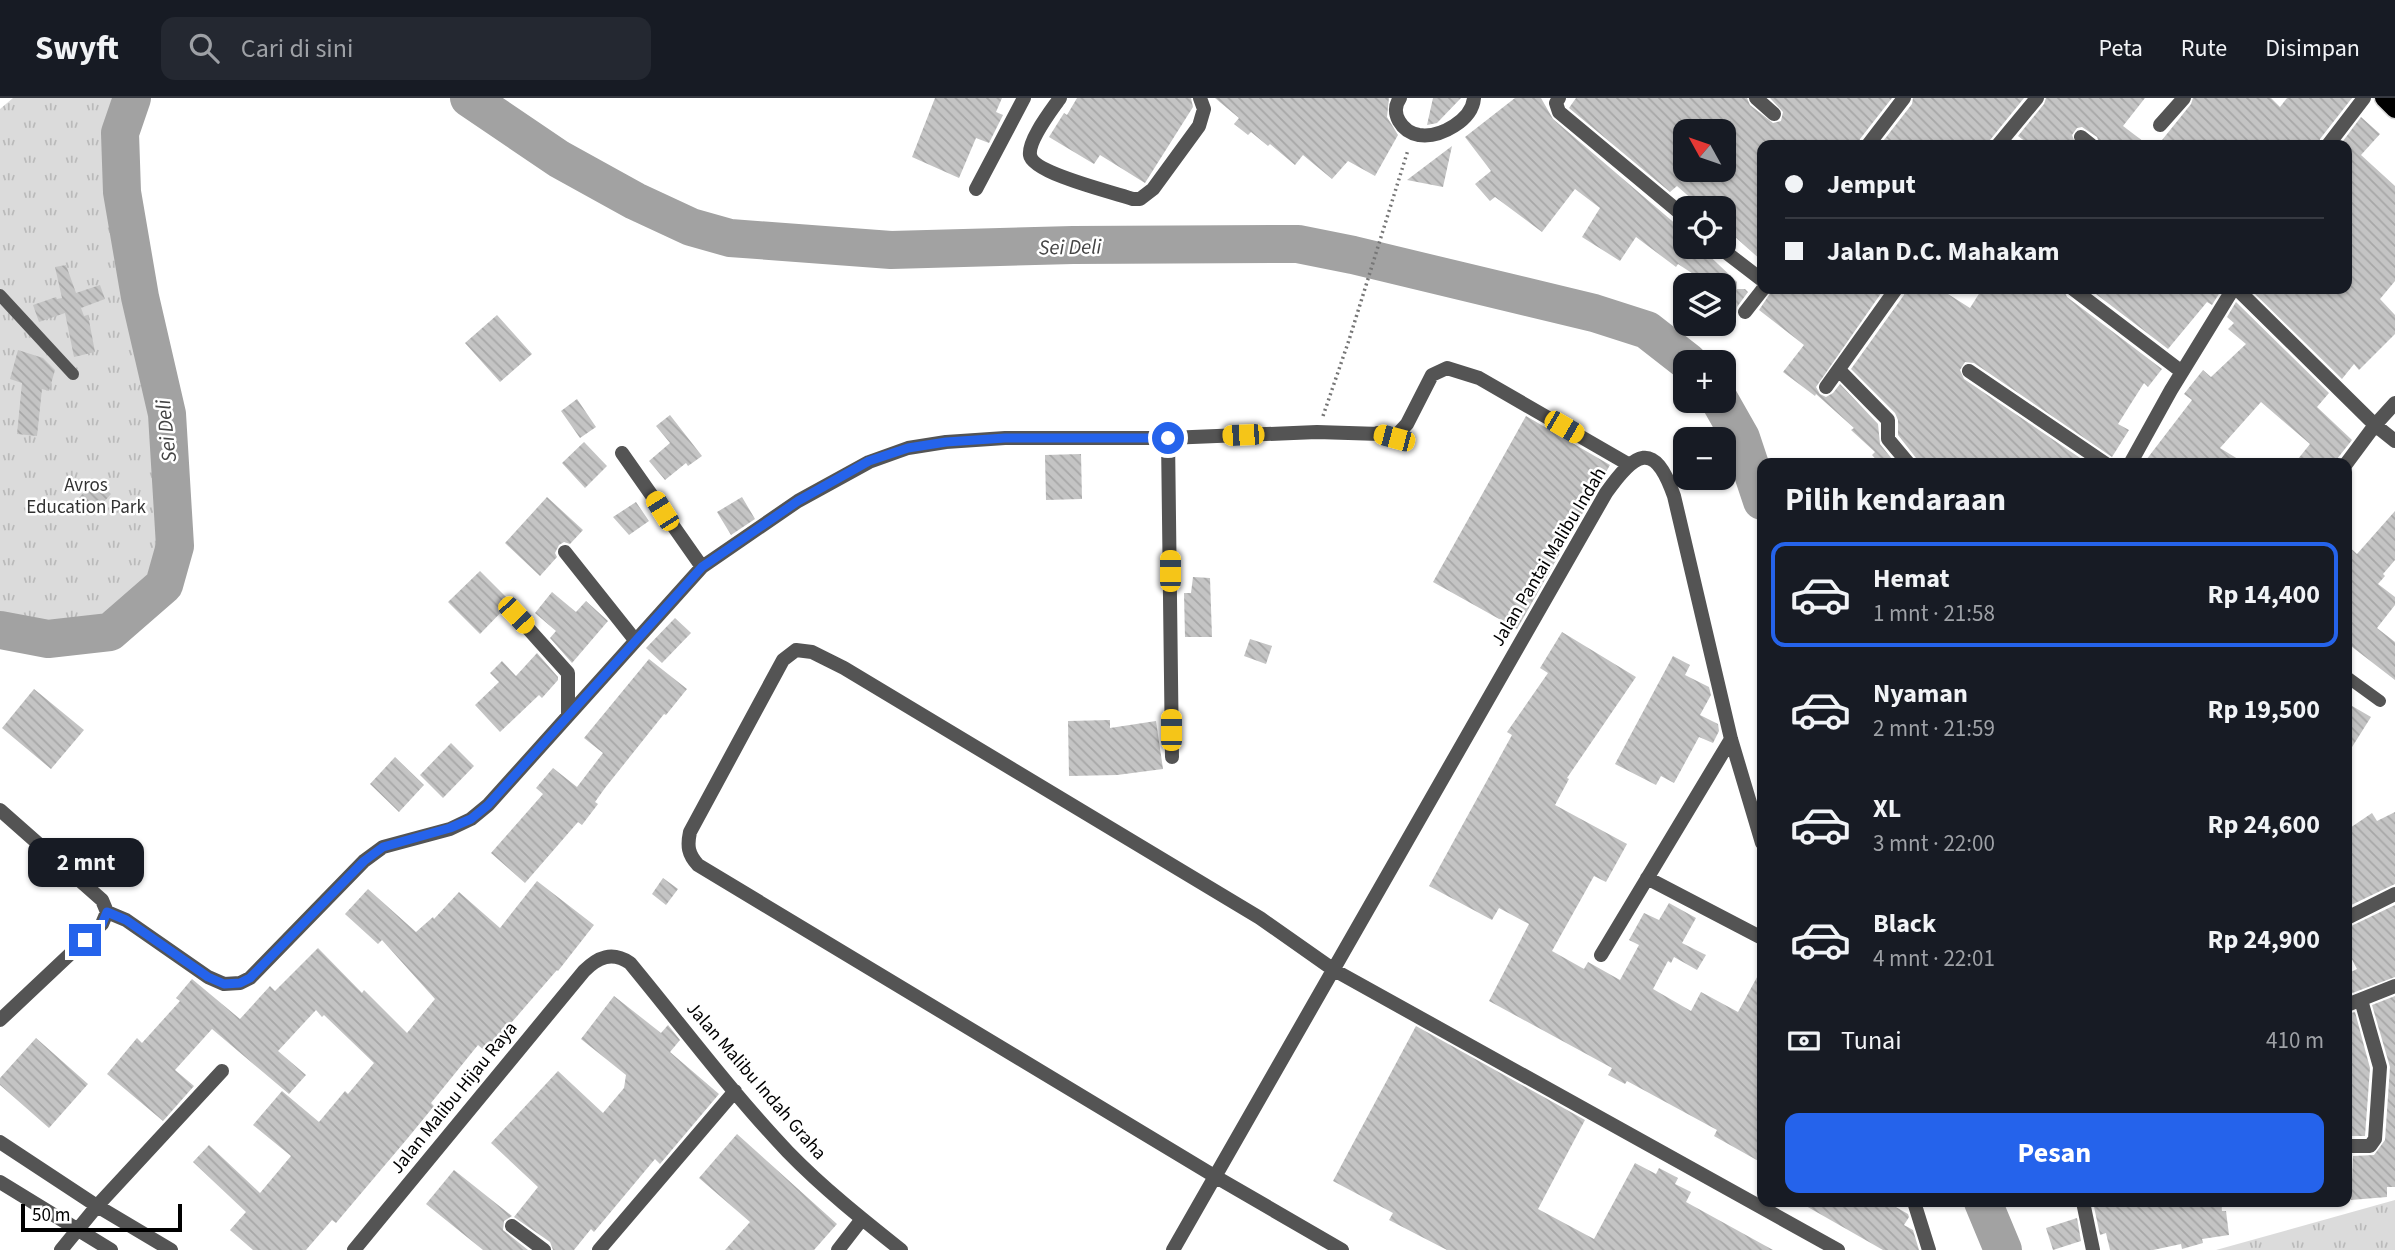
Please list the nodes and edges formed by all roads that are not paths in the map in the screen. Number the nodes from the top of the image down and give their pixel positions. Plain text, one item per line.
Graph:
1 (1024, 98) edge
2 (1060, 98) edge
3 (1200, 98) edge
4 (1400, 98) edge
5 (1474, 98) edge
6 (1559, 98) edge
7 (1756, 98) edge
8 (1904, 98) edge
9 (2037, 98) edge
10 (2184, 98) edge
11 (2364, 98) edge
12 (2384, 98) edge
13 (2395, 109) edge
14 (1774, 114) dead end
15 (2160, 125) dead end
16 (1872, 140) edge
17 (2002, 140) edge
18 (2332, 140) edge
19 (976, 189) dead end
20 (1673, 207) edge
21 (1735, 259) edge
22 (1757, 276) edge
23 (1759, 294) edge
24 (1892, 294) edge
25 (2080, 294) edge
26 (2232, 294) edge
27 (2240, 294) edge
28 (0, 295) edge
29 (1745, 312) dead end
30 (1839, 370) junction
31 (1969, 371) dead end
32 (2182, 372) junction
33 (73, 374) dead end
34 (1826, 387) dead end
35 (2395, 403) edge
36 (2375, 425) junction
37 (1168, 438) junction
38 (2395, 441) edge
39 (622, 453) dead end
40 (1904, 458) edge
41 (2097, 458) edge
42 (2133, 458) edge
43 (2350, 458) edge
44 (1628, 464) junction
45 (565, 552) dead end
46 (702, 567) junction
47 (516, 615) dead end
48 (635, 640) junction
49 (2352, 681) edge
50 (2380, 701) dead end
51 (568, 716) junction
52 (1731, 739) junction
53 (1172, 757) dead end
54 (0, 810) edge
55 (1757, 826) edge
56 (1647, 878) junction
57 (2395, 894) edge
58 (107, 912) junction
59 (2352, 916) edge
60 (1757, 935) edge
61 (1601, 956) dead end
62 (1334, 970) junction
63 (584, 971) joint
64 (2395, 986) edge
65 (2354, 1002) edge
66 (0, 1020) edge
67 (222, 1071) dead end
68 (735, 1091) junction
69 (0, 1142) edge
70 (2352, 1146) edge
71 (1216, 1178) junction
72 (0, 1182) edge
73 (1757, 1205) edge
74 (97, 1206) junction
75 (1761, 1207) edge
76 (1916, 1207) edge
77 (2084, 1207) edge
78 (862, 1219) junction
79 (512, 1226) dead end
80 (78, 1230) junction
81 (61, 1250) edge
82 (111, 1250) edge
83 (171, 1250) edge
84 (354, 1250) edge
85 (544, 1250) edge
86 (599, 1250) edge
87 (838, 1250) edge
88 (901, 1250) edge
89 (1173, 1250) edge
90 (1342, 1250) edge
91 (1838, 1250) edge
92 (1929, 1250) edge
93 (2093, 1250) edge

1 - 19 street
2 - 3 street
4 - 5 street
6 - 20 street
7 - 14 street
8 - 16 street
9 - 17 street
10 - 15 street
11 - 18 street
12 - 13 main road
21 - 22 street
23 - 29 street
24 - 30 street
25 - 32 street
26 - 32 street
27 - 36 street
28 - 33 lane
30 - 34 street
30 - 40 street
31 - 41 street
32 - 42 street
35 - 36 street
36 - 38 street
36 - 43 street
37 - 44 street
37 - 46 street
37 - 53 street
39 - 46 street
44 - 52 street, Jalan Pantai Malibu Indah
44 - 62 street, Jalan Pantai Malibu Indah
45 - 48 street
46 - 48 street
47 - 51 street
48 - 51 street
49 - 50 lane
51 - 58 street
52 - 55 street, Jalan Pantai Malibu Indah
52 - 56 street
54 - 58 street
56 - 60 street
56 - 61 street
57 - 59 street
58 - 66 street
62 - 71 street, Jalan Pantai Malibu Indah
62 - 71 street
62 - 73 street
63 - 68 street, Jalan Malibu Indah Graha
63 - 84 street, Jalan Malibu Hijau Raya
64 - 65 street
65 - 70 street
67 - 74 street
68 - 78 street, Jalan Malibu Indah Graha
68 - 86 street
69 - 74 street
71 - 89 street, Jalan Pantai Malibu Indah
71 - 90 street
72 - 80 street
74 - 80 street
74 - 83 street
75 - 91 street
76 - 92 street
77 - 93 street
78 - 87 street
78 - 88 street, Jalan Malibu Indah Graha
79 - 85 street
80 - 81 street
80 - 82 street

